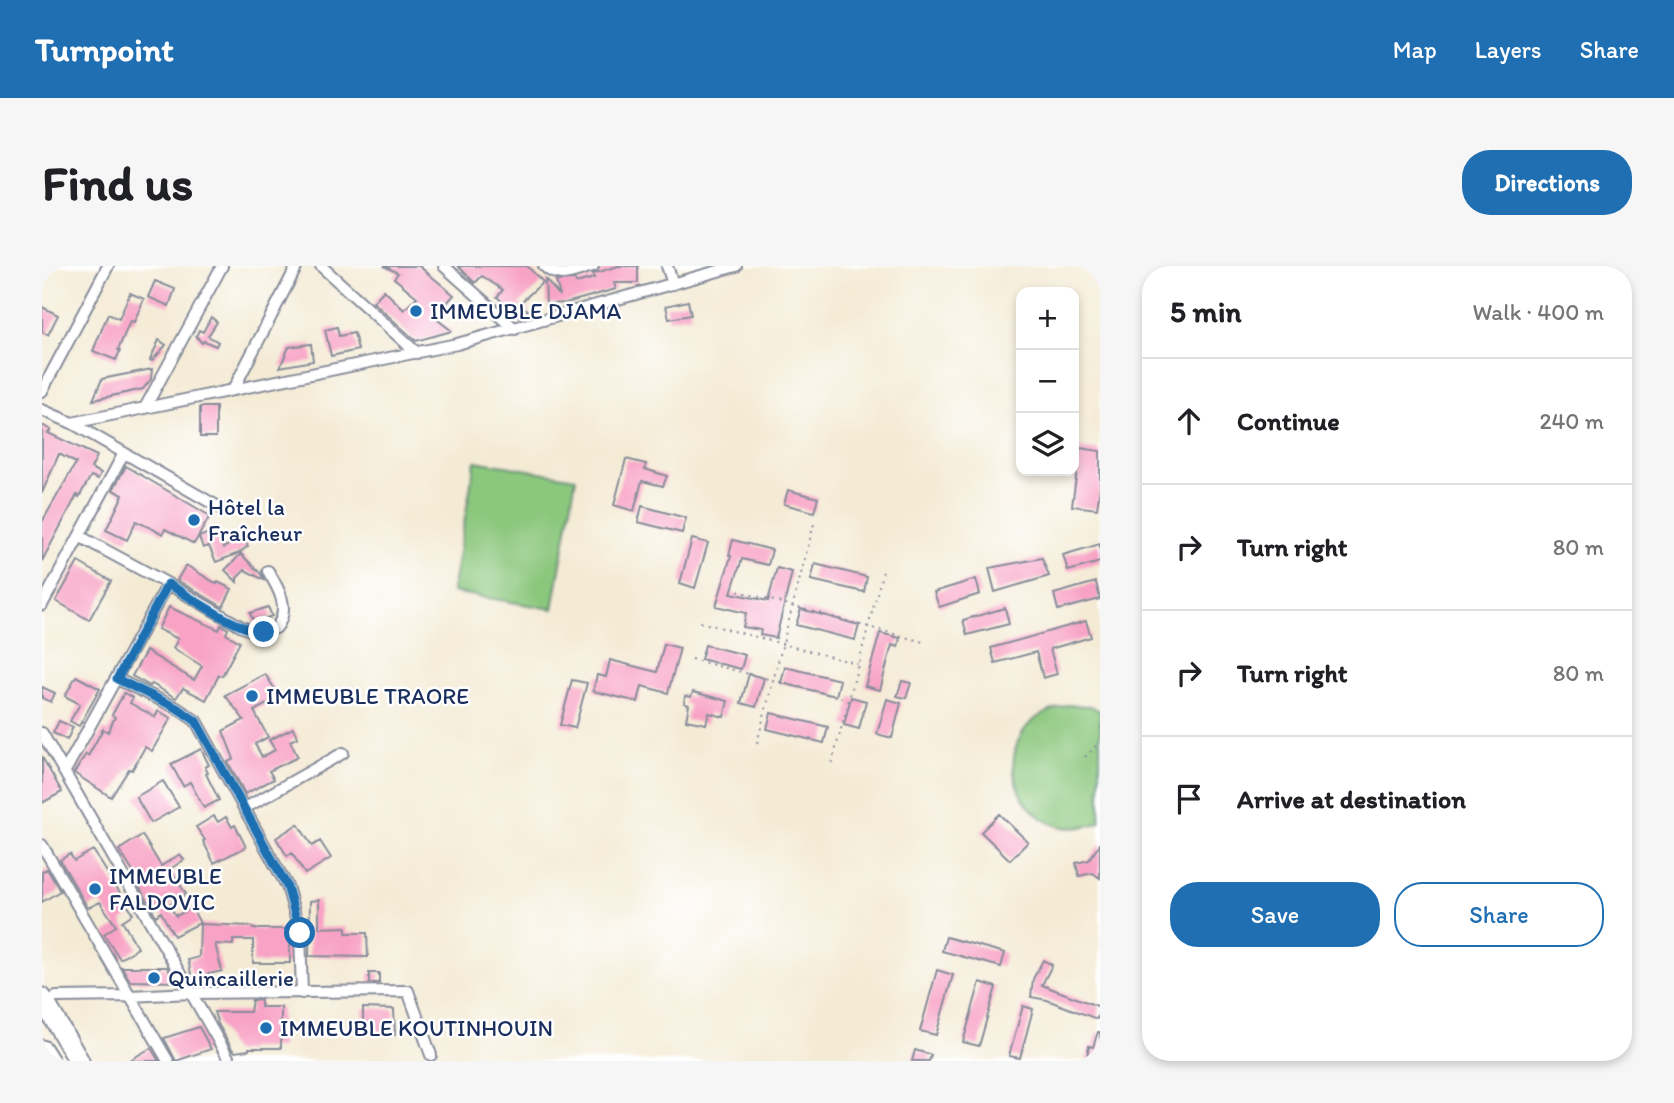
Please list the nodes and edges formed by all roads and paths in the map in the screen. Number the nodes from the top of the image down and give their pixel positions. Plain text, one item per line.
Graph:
1 (108, 266) edge
2 (222, 266) edge
3 (297, 266) edge
4 (321, 266) edge
5 (444, 266) edge
6 (544, 266) edge
7 (593, 266) edge
8 (667, 266) edge
9 (736, 266) edge
10 (673, 284) junction
11 (515, 329) junction
12 (417, 353) junction
13 (233, 390) junction
14 (42, 391) edge
15 (146, 406) junction
16 (42, 410) edge
17 (72, 423) junction
18 (124, 453) junction
19 (222, 509) dead end
20 (815, 520) dead end
21 (79, 536) junction
22 (268, 571) dead end
23 (883, 571) dead end
24 (168, 584) junction
25 (738, 591) dead end
26 (42, 605) edge
27 (793, 606) junction
28 (700, 622) dead end
29 (868, 627) junction
30 (927, 643) dead end
31 (783, 644) junction
32 (691, 659) dead end
33 (858, 664) junction
34 (117, 679) junction
35 (774, 681) junction
36 (848, 700) junction
37 (42, 733) edge
38 (1100, 742) edge
39 (757, 743) dead end
40 (342, 753) dead end
41 (1085, 757) dead end
42 (832, 763) dead end
43 (65, 771) junction
44 (245, 808) junction
45 (42, 845) edge
46 (191, 993) junction
47 (302, 993) junction
48 (130, 996) junction
49 (49, 997) edge
50 (42, 1050) edge
51 (430, 1055) dead end
52 (49, 1061) edge
53 (79, 1061) edge
54 (168, 1061) edge
55 (230, 1061) edge

1 - 14 street
2 - 15 street
3 - 13 street
4 - 12 street
5 - 11 street
6 - 7 street
8 - 10 street
9 - 10 street
10 - 11 street
11 - 12 street
12 - 13 street
13 - 15 street
15 - 17 street
16 - 17 street
17 - 18 street
18 - 19 street
18 - 21 street
20 - 27 path
21 - 24 street
21 - 26 street
22 - 24 street
23 - 29 path
24 - 34 street
25 - 27 path
27 - 29 path
27 - 31 path
28 - 31 path
29 - 30 path
29 - 33 path
31 - 33 path
31 - 35 path
32 - 35 path
33 - 36 path
34 - 43 street
34 - 44 street
35 - 36 path
35 - 39 path
36 - 42 path
37 - 43 street
38 - 41 path
40 - 44 street
43 - 46 street
44 - 47 street
45 - 48 street
46 - 47 street
46 - 48 street
46 - 55 street
47 - 51 street
48 - 49 street
48 - 54 street
49 - 53 highway
50 - 52 highway

